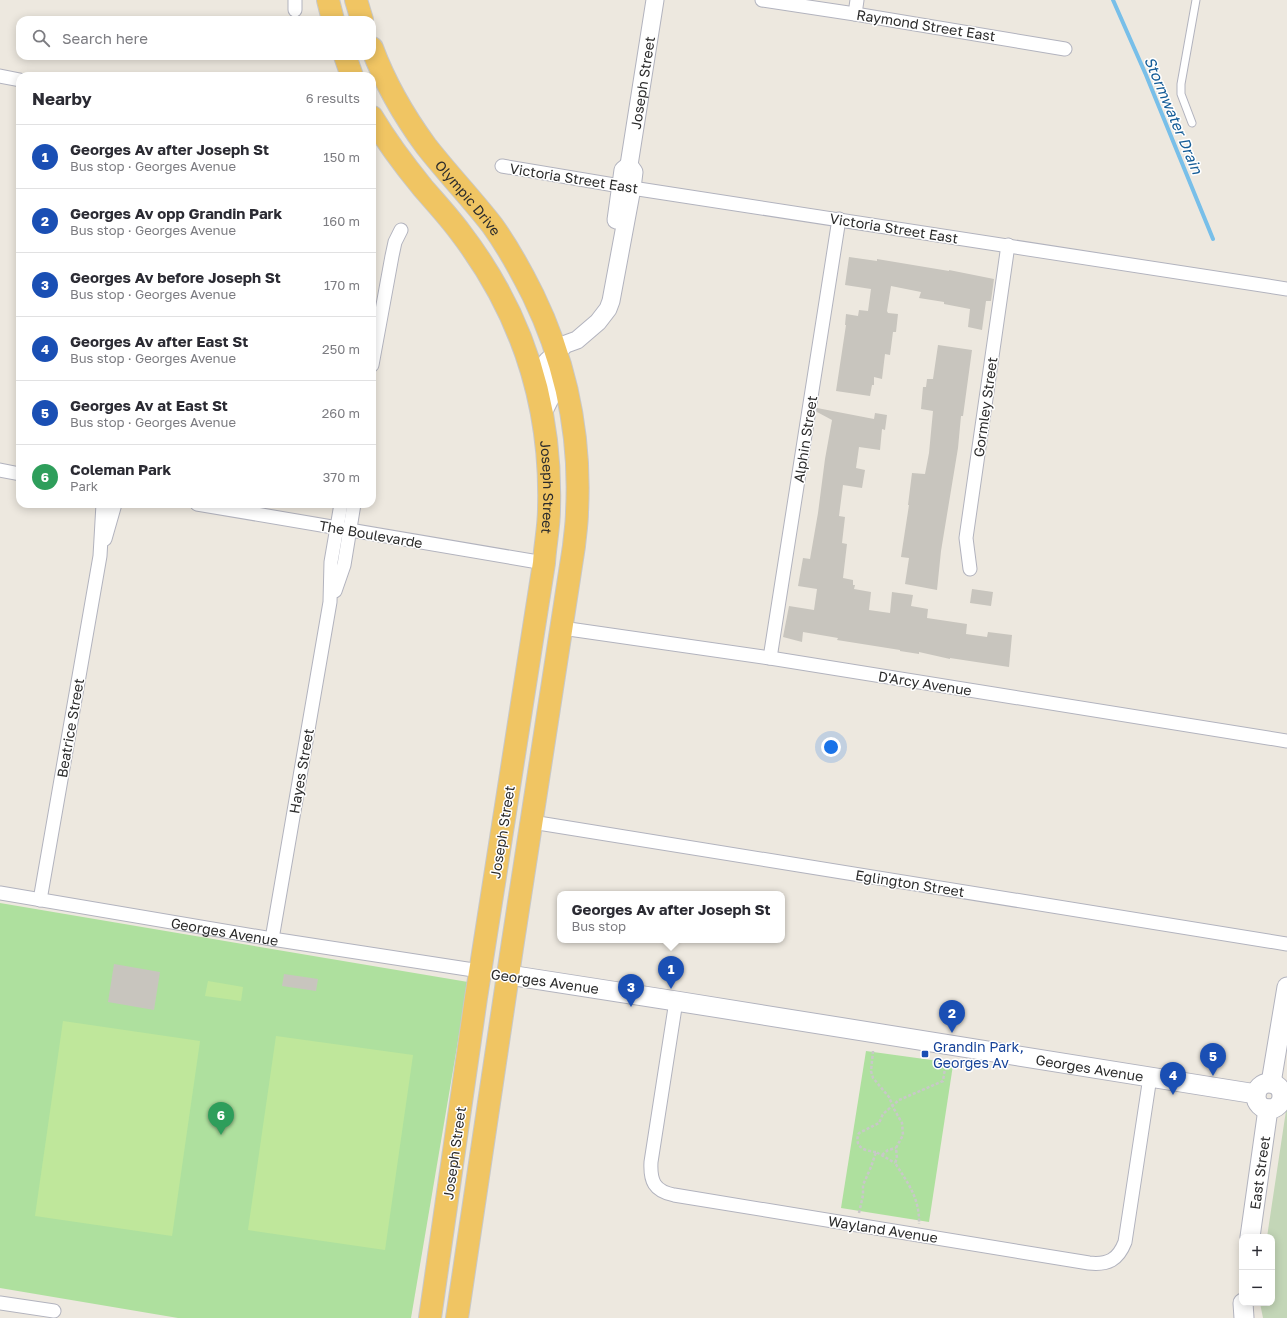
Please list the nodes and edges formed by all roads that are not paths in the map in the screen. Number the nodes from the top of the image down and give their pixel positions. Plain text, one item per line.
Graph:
1 (328, 0) edge
2 (356, 0) edge
3 (655, 0) edge
4 (762, 0) edge
5 (857, 0) edge
6 (1196, 0) edge
7 (855, 14) junction
8 (332, 16) edge
9 (361, 16) edge
10 (1066, 49) dead end
11 (376, 58) edge
12 (346, 60) edge
13 (351, 72) edge
14 (0, 76) edge
15 (16, 79) edge
16 (1192, 122) dead end
17 (376, 124) edge
18 (502, 166) dead end
19 (626, 187) junction
20 (840, 219) junction
21 (401, 230) dead end
22 (1008, 245) junction
23 (1287, 289) edge
24 (376, 344) edge
25 (561, 348) junction
26 (542, 415) junction
27 (0, 470) edge
28 (16, 473) edge
29 (103, 508) edge
30 (114, 508) edge
31 (220, 508) edge
32 (340, 508) edge
33 (353, 508) edge
34 (337, 528) junction
35 (350, 530) junction
36 (100, 556) junction
37 (544, 563) junction
38 (970, 569) dead end
39 (330, 602) junction
40 (562, 628) junction
41 (770, 658) junction
42 (1287, 741) edge
43 (532, 822) junction
44 (0, 893) edge
45 (40, 900) junction
46 (272, 939) junction
47 (1287, 944) edge
48 (480, 971) junction
49 (509, 975) junction
50 (1287, 987) edge
51 (676, 1001) junction
52 (1150, 1077) junction
53 (1271, 1083) junction
54 (1256, 1094) junction
55 (1268, 1109) junction
56 (1250, 1234) edge
57 (0, 1303) edge
58 (1242, 1306) edge
59 (54, 1312) dead end
60 (430, 1318) edge
61 (457, 1318) edge
62 (1244, 1318) edge

1 - 8 highway
2 - 9 highway
3 - 19 street, Joseph Street
4 - 7 street, Raymond Street East
5 - 7 street
6 - 16 lane
7 - 10 street, Raymond Street East
11 - 25 highway, Olympic Drive
12 - 13 highway
14 - 15 street
17 - 26 highway, Olympic Drive
18 - 19 street, Victoria Street East
19 - 20 street, Victoria Street East
19 - 25 street, Joseph Street
20 - 22 street, Victoria Street East
20 - 41 street, Alphin Street
21 - 24 street
22 - 23 street, Victoria Street East
22 - 38 street, Gormley Street
25 - 26 street, Joseph Street
25 - 40 highway, Joseph Street
26 - 37 highway, Joseph Street
27 - 28 street
29 - 36 street, Beatrice Street
30 - 36 street, Beatrice Street
31 - 34 street, The Boulevarde
32 - 34 street, Hayes Street
33 - 35 street, Hayes Street
34 - 35 street, The Boulevarde
34 - 39 street, Hayes Street
35 - 37 street, The Boulevarde
35 - 39 street, Hayes Street
36 - 45 street, Beatrice Street
37 - 48 highway, Joseph Street
39 - 46 street, Hayes Street
40 - 41 street, D'Arcy Avenue
40 - 43 highway, Joseph Street
41 - 42 street, D'Arcy Avenue
43 - 47 street, Eglington Street
43 - 49 highway, Joseph Street
44 - 45 street, Georges Avenue
45 - 46 street, Georges Avenue
46 - 48 street, Georges Avenue
48 - 49 highway, Georges Avenue
48 - 60 highway, Joseph Street
49 - 51 main road, Georges Avenue
49 - 61 highway, Joseph Street
50 - 53 main road
51 - 52 main road, Georges Avenue
51 - 52 street, Wayland Avenue
52 - 54 main road, Georges Avenue
53 - 54 main road
53 - 55 main road
54 - 55 main road
55 - 56 main road, East Street
57 - 59 street
58 - 62 main road

